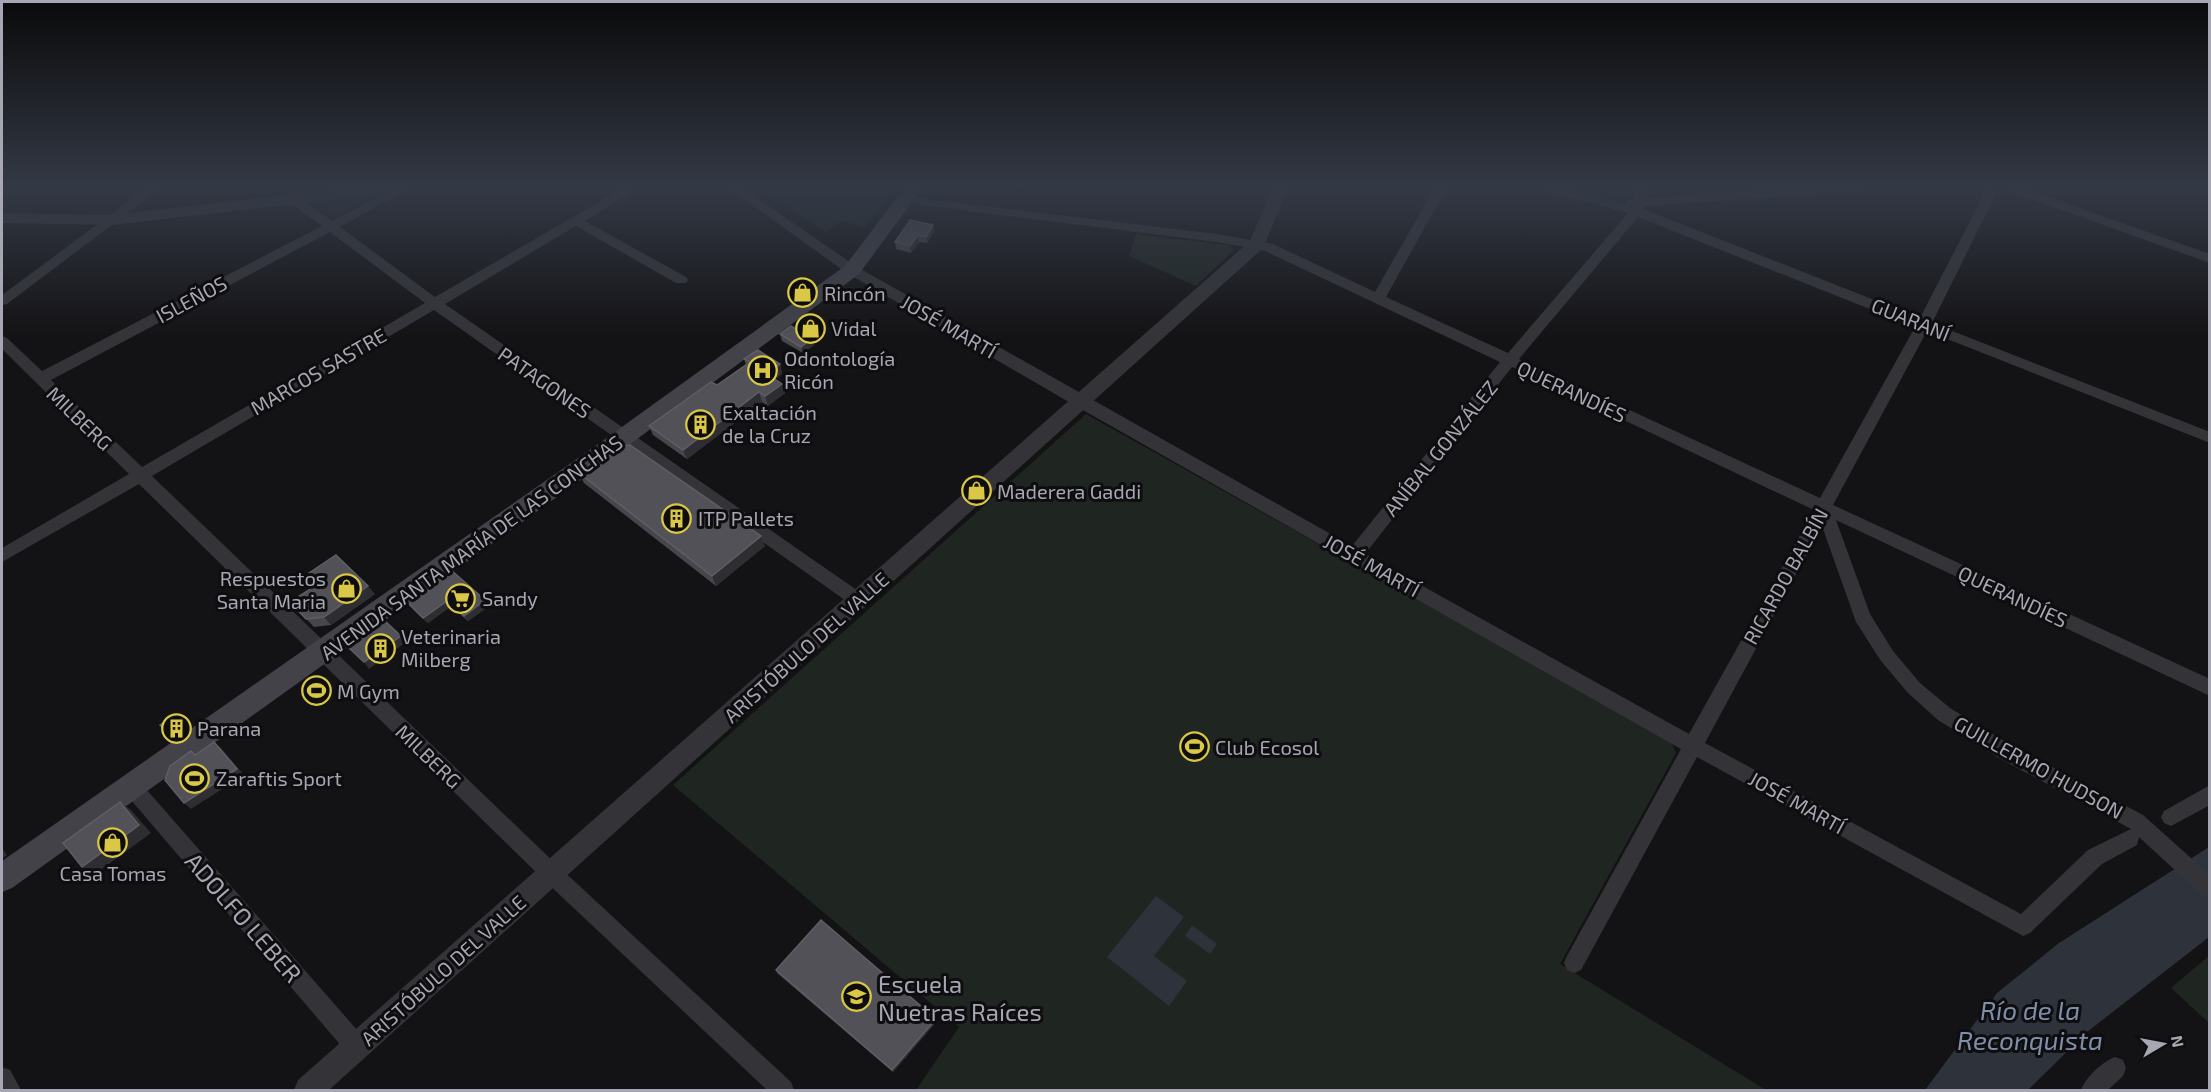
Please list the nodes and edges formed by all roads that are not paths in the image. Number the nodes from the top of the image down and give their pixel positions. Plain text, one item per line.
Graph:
1 (88, 238) edge
2 (308, 238) edge
3 (347, 238) edge
4 (545, 238) edge
5 (607, 238) edge
6 (806, 238) edge
7 (876, 238) edge
8 (1216, 238) edge
9 (1260, 238) edge
10 (1412, 238) edge
11 (1612, 238) edge
12 (1714, 238) edge
13 (1968, 238) edge
14 (2151, 238) edge
15 (1257, 244) junction
16 (2210, 259) edge
17 (852, 270) junction
18 (681, 280) dead end
19 (1378, 299) junction
20 (2, 301) edge
21 (434, 303) junction
22 (1924, 324) junction
23 (2, 341) edge
24 (1509, 362) junction
25 (40, 379) junction
26 (1079, 400) junction
27 (624, 437) junction
28 (2210, 438) edge
29 (138, 475) junction
30 (1823, 507) junction
31 (2, 555) edge
32 (1354, 555) junction
33 (858, 600) junction
34 (322, 653) junction
35 (2210, 688) edge
36 (1693, 746) junction
37 (132, 787) junction
38 (2210, 794) edge
39 (2171, 817) dead end
40 (2130, 838) dead end
41 (551, 873) junction
42 (2, 878) edge
43 (2210, 889) edge
44 (1574, 963) dead end
45 (357, 1047) junction
46 (2115, 1068) dead end
47 (2, 1078) edge
48 (10, 1090) edge
49 (308, 1090) edge
50 (783, 1090) edge
51 (2091, 1090) edge

1 - 20 street
2 - 25 street, ISLEÑOS
3 - 21 street, PATAGONES
4 - 21 street, MARCOS SASTRE
5 - 18 street
6 - 17 street, JOSÉ MARTÍ
7 - 17 main road, AVENIDA SANTA MARÍA DE LAS CONCHAS
8 - 15 street, QUERANDÍES
9 - 15 street, ARISTÓBULO DEL VALLE
10 - 19 street
11 - 24 street, ANÍBAL GONZÁLEZ
12 - 22 street, GUARANÍ
13 - 22 street, RICARDO BALBÍN
14 - 16 street
15 - 19 street, QUERANDÍES
15 - 26 street, ARISTÓBULO DEL VALLE
17 - 26 street, JOSÉ MARTÍ
17 - 27 main road, AVENIDA SANTA MARÍA DE LAS CONCHAS
19 - 24 street, QUERANDÍES
21 - 27 street, PATAGONES
21 - 29 street, MARCOS SASTRE
22 - 28 street, GUARANÍ
22 - 30 street, RICARDO BALBÍN
23 - 25 street, MILBERG
24 - 30 street, QUERANDÍES
24 - 32 street, ANÍBAL GONZÁLEZ
25 - 29 street, MILBERG
26 - 32 street, JOSÉ MARTÍ
26 - 33 street, ARISTÓBULO DEL VALLE
27 - 33 street, PATAGONES
27 - 34 main road, AVENIDA SANTA MARÍA DE LAS CONCHAS
29 - 31 street, MARCOS SASTRE
29 - 34 street, MILBERG
30 - 35 street, QUERANDÍES
30 - 36 street, RICARDO BALBÍN
30 - 43 street, GUILLERMO HUDSON
32 - 36 street, JOSÉ MARTÍ
33 - 41 street, ARISTÓBULO DEL VALLE
34 - 37 main road, AVENIDA SANTA MARÍA DE LAS CONCHAS
34 - 41 street, MILBERG
36 - 40 street, JOSÉ MARTÍ
36 - 44 street, RICARDO BALBÍN
37 - 42 main road, AVENIDA SANTA MARÍA DE LAS CONCHAS
37 - 45 street, ADOLFO LEBER
38 - 39 street
41 - 45 street, ARISTÓBULO DEL VALLE
41 - 50 street, MILBERG
45 - 49 street, ARISTÓBULO DEL VALLE
46 - 51 street
47 - 48 street

